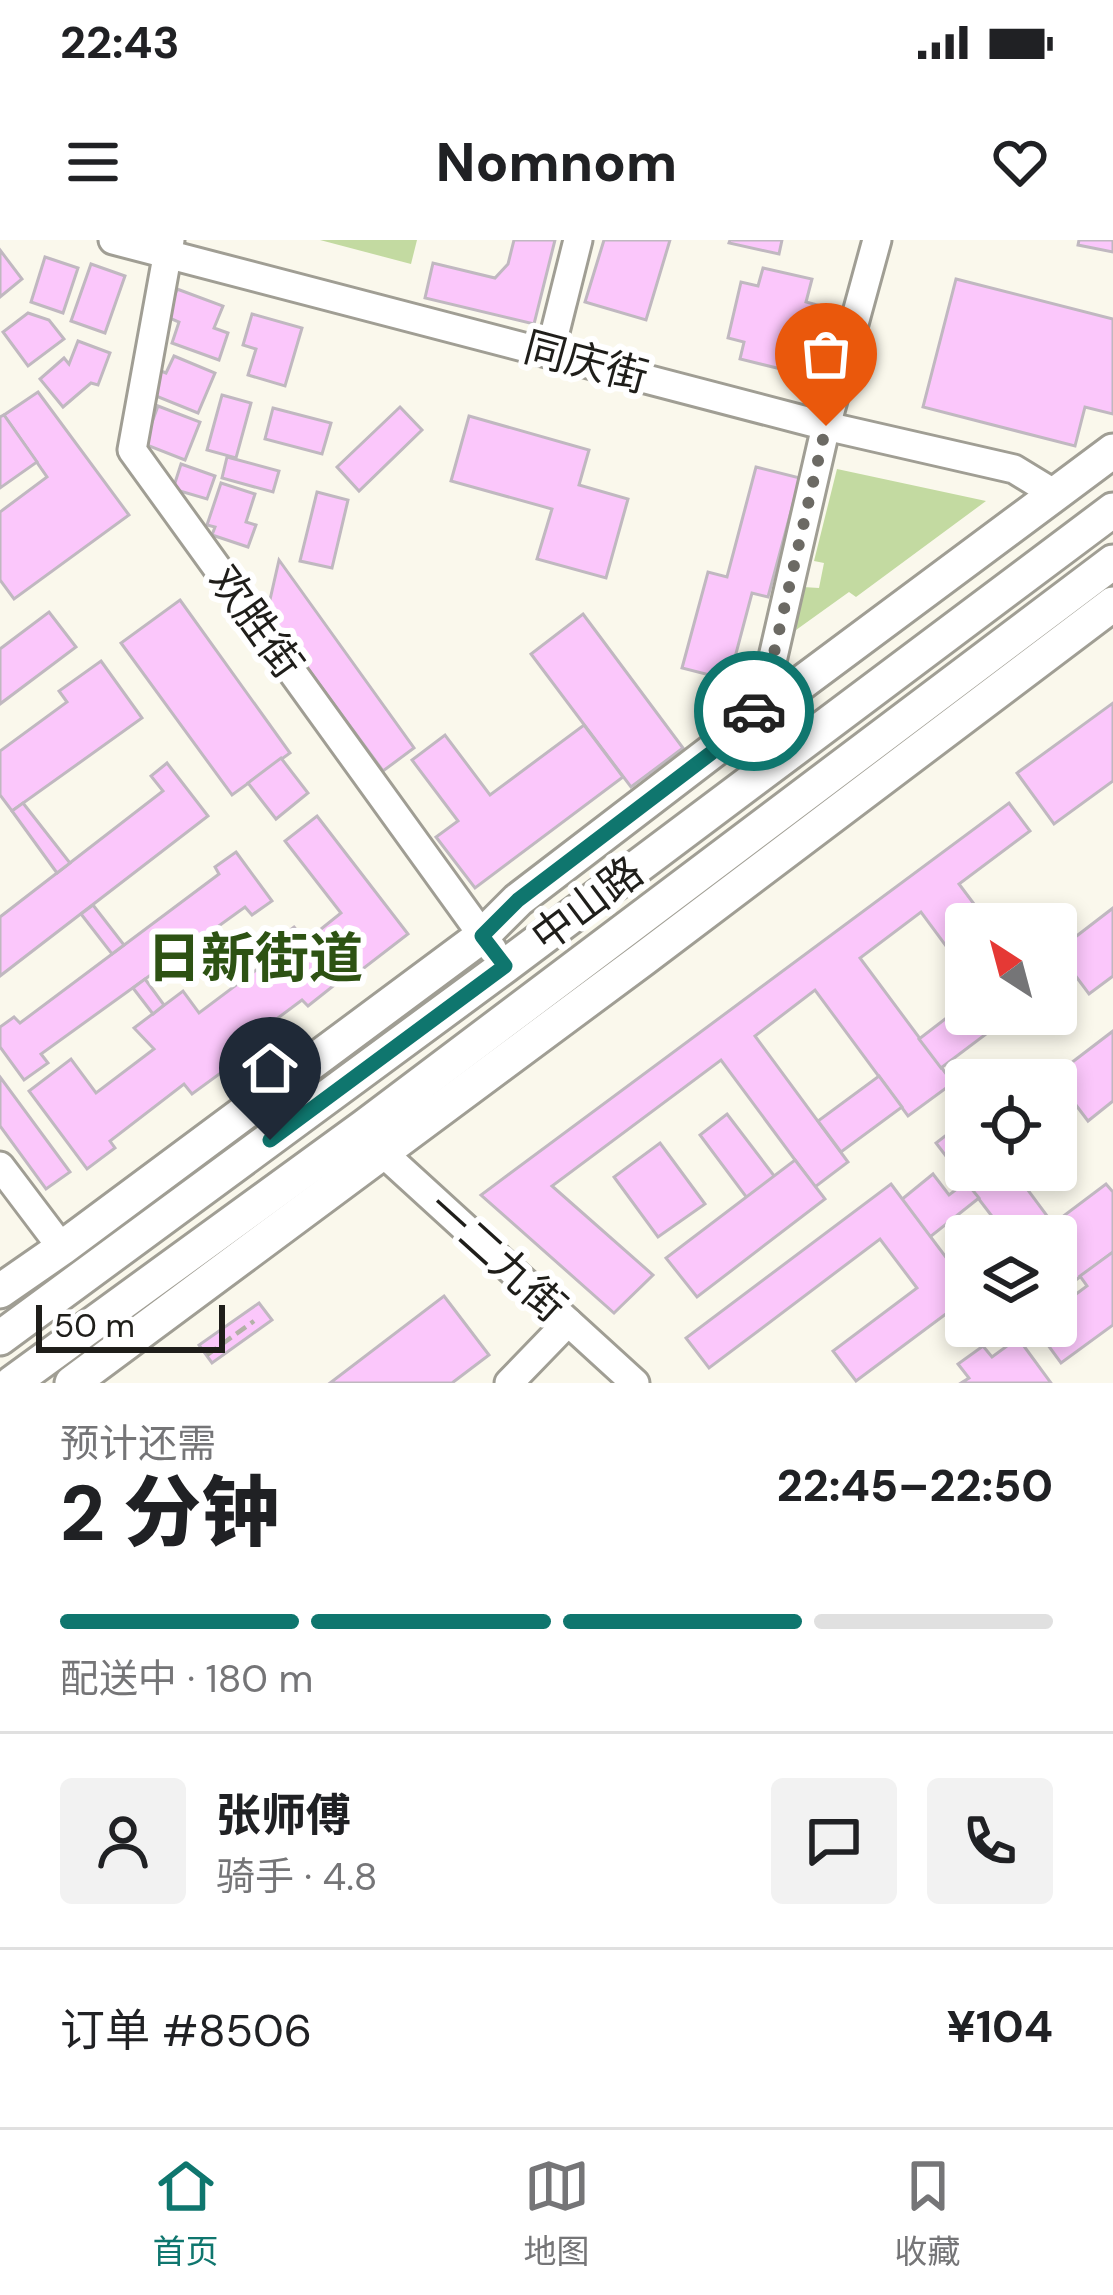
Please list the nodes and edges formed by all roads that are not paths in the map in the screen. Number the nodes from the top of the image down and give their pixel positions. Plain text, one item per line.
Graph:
1 (113, 240) edge
2 (578, 240) edge
3 (877, 240) edge
4 (168, 247) edge
5 (550, 352) junction
6 (826, 426) junction
7 (1113, 451) edge
8 (1055, 494) junction
9 (1113, 510) edge
10 (1113, 562) edge
11 (1113, 604) edge
12 (744, 728) junction
13 (482, 936) junction
14 (505, 966) junction
15 (374, 1139) junction
16 (0, 1166) edge
17 (62, 1248) junction
18 (80, 1282) junction
19 (149, 1284) junction
20 (0, 1291) edge
21 (50, 1300) junction
22 (568, 1322) junction
23 (92, 1326) junction
24 (0, 1338) edge
25 (43, 1372) edge
26 (91, 1379) edge
27 (12, 1383) edge
28 (509, 1383) edge
29 (634, 1383) edge

1 - 4 street, 同庆街
2 - 5 street
3 - 6 street
4 - 5 street, 同庆街
4 - 13 street, 欢胜街
5 - 6 street, 同庆街
6 - 8 street, 同庆街
6 - 12 street
7 - 8 main road
8 - 12 main road
9 - 14 main road, 中山路
10 - 15 main road, 中山路
11 - 15 main road
12 - 13 main road
13 - 14 street, 欢胜街
13 - 17 main road
14 - 18 main road, 中山路
15 - 19 main road, 中山路
15 - 22 street, 一二九街
15 - 26 main road
16 - 17 street
17 - 18 main road
17 - 20 main road
17 - 21 main road
18 - 21 main road, 中山路
18 - 23 main road
19 - 23 main road, 中山路
19 - 26 main road
21 - 24 main road, 中山路
21 - 25 main road
22 - 28 street
22 - 29 street, 一二九街
23 - 25 main road, 中山路
23 - 26 main road
25 - 27 main road, 中山路

